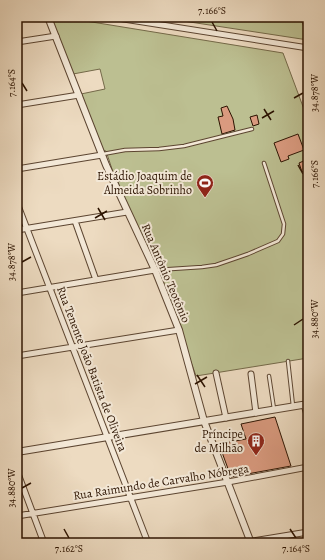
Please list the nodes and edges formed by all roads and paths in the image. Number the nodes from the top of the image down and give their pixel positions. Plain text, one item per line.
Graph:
1 (48, 17) edge
2 (111, 17) edge
3 (56, 36) junction
4 (17, 42) edge
5 (308, 48) edge
6 (78, 95) junction
7 (17, 105) edge
8 (252, 129) dead end
9 (102, 155) junction
10 (264, 163) dead end
11 (17, 169) edge
12 (17, 203) edge
13 (127, 212) junction
14 (75, 221) junction
15 (27, 228) junction
16 (17, 230) edge
17 (155, 270) junction
18 (96, 280) junction
19 (50, 288) junction
20 (17, 293) edge
21 (179, 330) junction
22 (72, 347) junction
23 (17, 356) edge
24 (288, 361) dead end
25 (216, 373) dead end
26 (251, 374) dead end
27 (269, 376) dead end
28 (306, 404) edge
29 (293, 406) junction
30 (274, 410) junction
31 (256, 413) junction
32 (226, 418) junction
33 (308, 418) edge
34 (204, 421) junction
35 (108, 437) junction
36 (17, 452) edge
37 (308, 467) edge
38 (17, 471) edge
39 (228, 482) junction
40 (131, 498) junction
41 (33, 514) junction
42 (17, 516) edge
43 (308, 532) edge
44 (251, 542) edge
45 (44, 543) edge
46 (148, 543) edge
47 (241, 543) edge

1 - 3 street, Rua Antônio Teotônio
2 - 5 street
3 - 4 street
3 - 6 street, Rua Antônio Teotônio
6 - 7 street
6 - 9 street, Rua Antônio Teotônio
8 - 9 lane
9 - 11 street
9 - 13 street, Rua Antônio Teotônio
10 - 17 lane
12 - 15 street, Rua Tenente João Batista de Oliveira
13 - 14 street
13 - 17 street, Rua Antônio Teotônio
14 - 15 street
14 - 18 street
15 - 16 street
15 - 19 street, Rua Tenente João Batista de Oliveira
17 - 18 street
17 - 21 street, Rua Antônio Teotônio
18 - 19 street
19 - 20 street
19 - 22 street, Rua Tenente João Batista de Oliveira
21 - 22 street
21 - 34 street, Rua Antônio Teotônio
22 - 23 street
22 - 35 street, Rua Tenente João Batista de Oliveira
24 - 29 lane
25 - 32 street
26 - 31 street
27 - 30 lane
28 - 29 street
28 - 33 street
29 - 30 street
30 - 31 street
31 - 32 street
32 - 34 street
34 - 35 street
34 - 39 street, Rua Antônio Teotônio
35 - 36 street
35 - 40 street, Rua Tenente João Batista de Oliveira
37 - 39 street, Rua Raimundo de Carvalho Nóbrega
38 - 41 street
39 - 40 street, Rua Raimundo de Carvalho Nóbrega
39 - 44 street, Rua Antônio Teotônio
40 - 41 street, Rua Raimundo de Carvalho Nóbrega
40 - 46 street, Rua Tenente João Batista de Oliveira
41 - 42 street, Rua Raimundo de Carvalho Nóbrega
41 - 45 street
43 - 44 street
44 - 47 street

